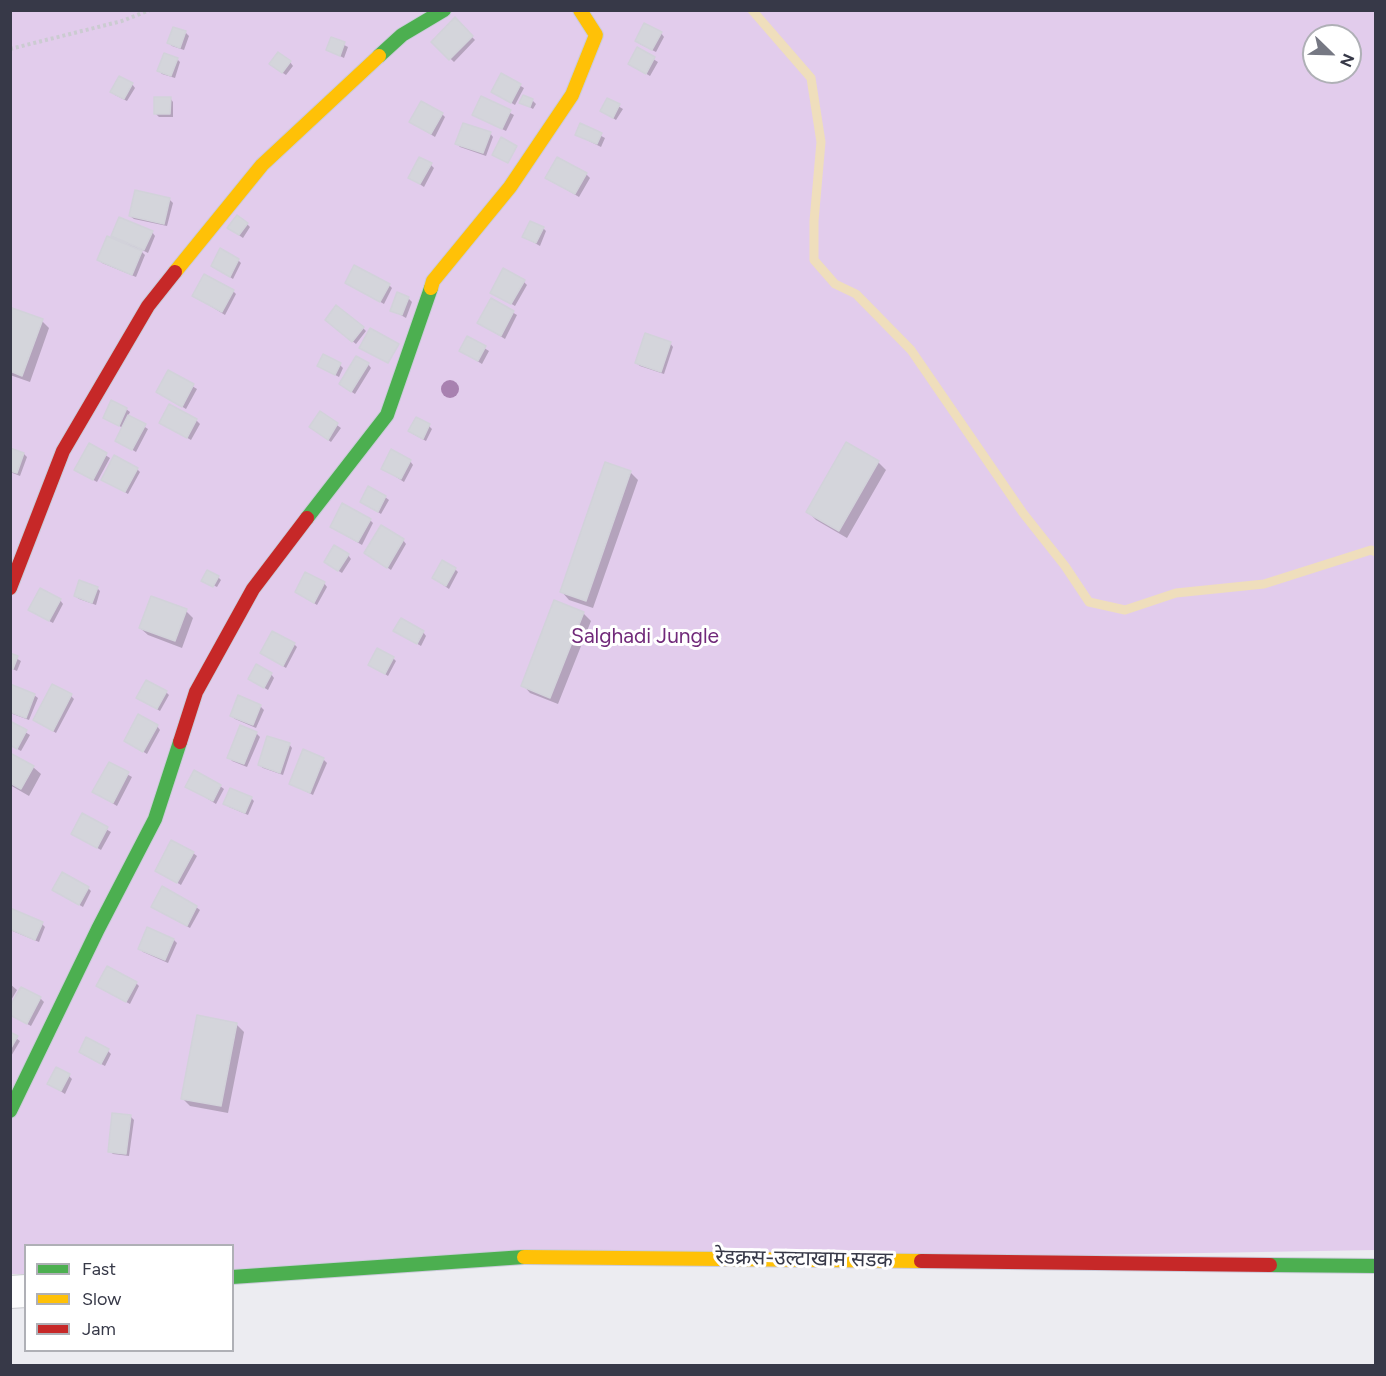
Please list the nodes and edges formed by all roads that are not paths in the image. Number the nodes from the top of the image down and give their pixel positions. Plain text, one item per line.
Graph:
1 (444, 10) edge
2 (580, 10) edge
3 (10, 588) edge
4 (10, 1111) edge
5 (1376, 1266) edge
6 (234, 1277) edge

1 - 3 street
2 - 4 street
5 - 6 street, रेडक्रस-उल्टाखाम सडक

